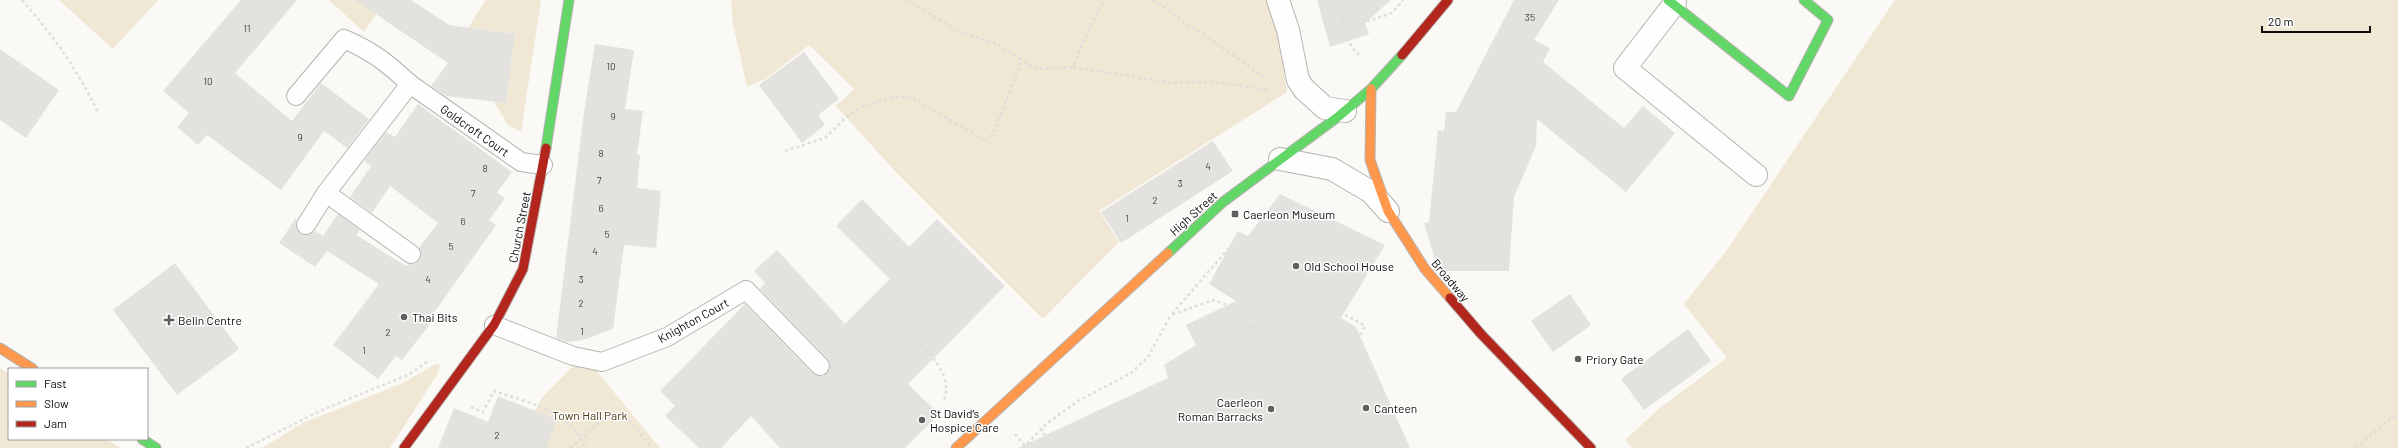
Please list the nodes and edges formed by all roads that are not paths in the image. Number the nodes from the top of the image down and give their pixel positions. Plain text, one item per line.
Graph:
1 (569, 0) edge
2 (1278, 0) edge
3 (1448, 0) edge
4 (1804, 0) edge
5 (1671, 2) edge
6 (410, 84) junction
7 (1371, 89) junction
8 (296, 96) dead end
9 (1345, 111) junction
10 (1280, 159) junction
11 (543, 165) junction
12 (1756, 175) dead end
13 (326, 193) junction
14 (1388, 211) junction
15 (306, 225) dead end
16 (411, 254) dead end
17 (494, 325) junction
18 (0, 348) edge
19 (820, 366) dead end
20 (31, 368) edge
21 (144, 440) edge
22 (156, 448) edge
23 (404, 448) edge
24 (956, 448) edge
25 (1591, 448) edge

1 - 11 street, Church Street
2 - 9 street
3 - 7 street, High Street
4 - 5 street
5 - 12 street
6 - 8 lane, Goldcroft Court
6 - 11 lane, Goldcroft Court
6 - 13 lane
7 - 9 street, High Street
7 - 14 street, Broadway
9 - 10 street, High Street
10 - 14 street
10 - 24 street, High Street
11 - 17 street, Church Street
13 - 15 lane
13 - 16 lane
14 - 25 street, Broadway
17 - 19 lane, Knighton Court
17 - 23 street, Church Street
18 - 20 street
21 - 22 street

